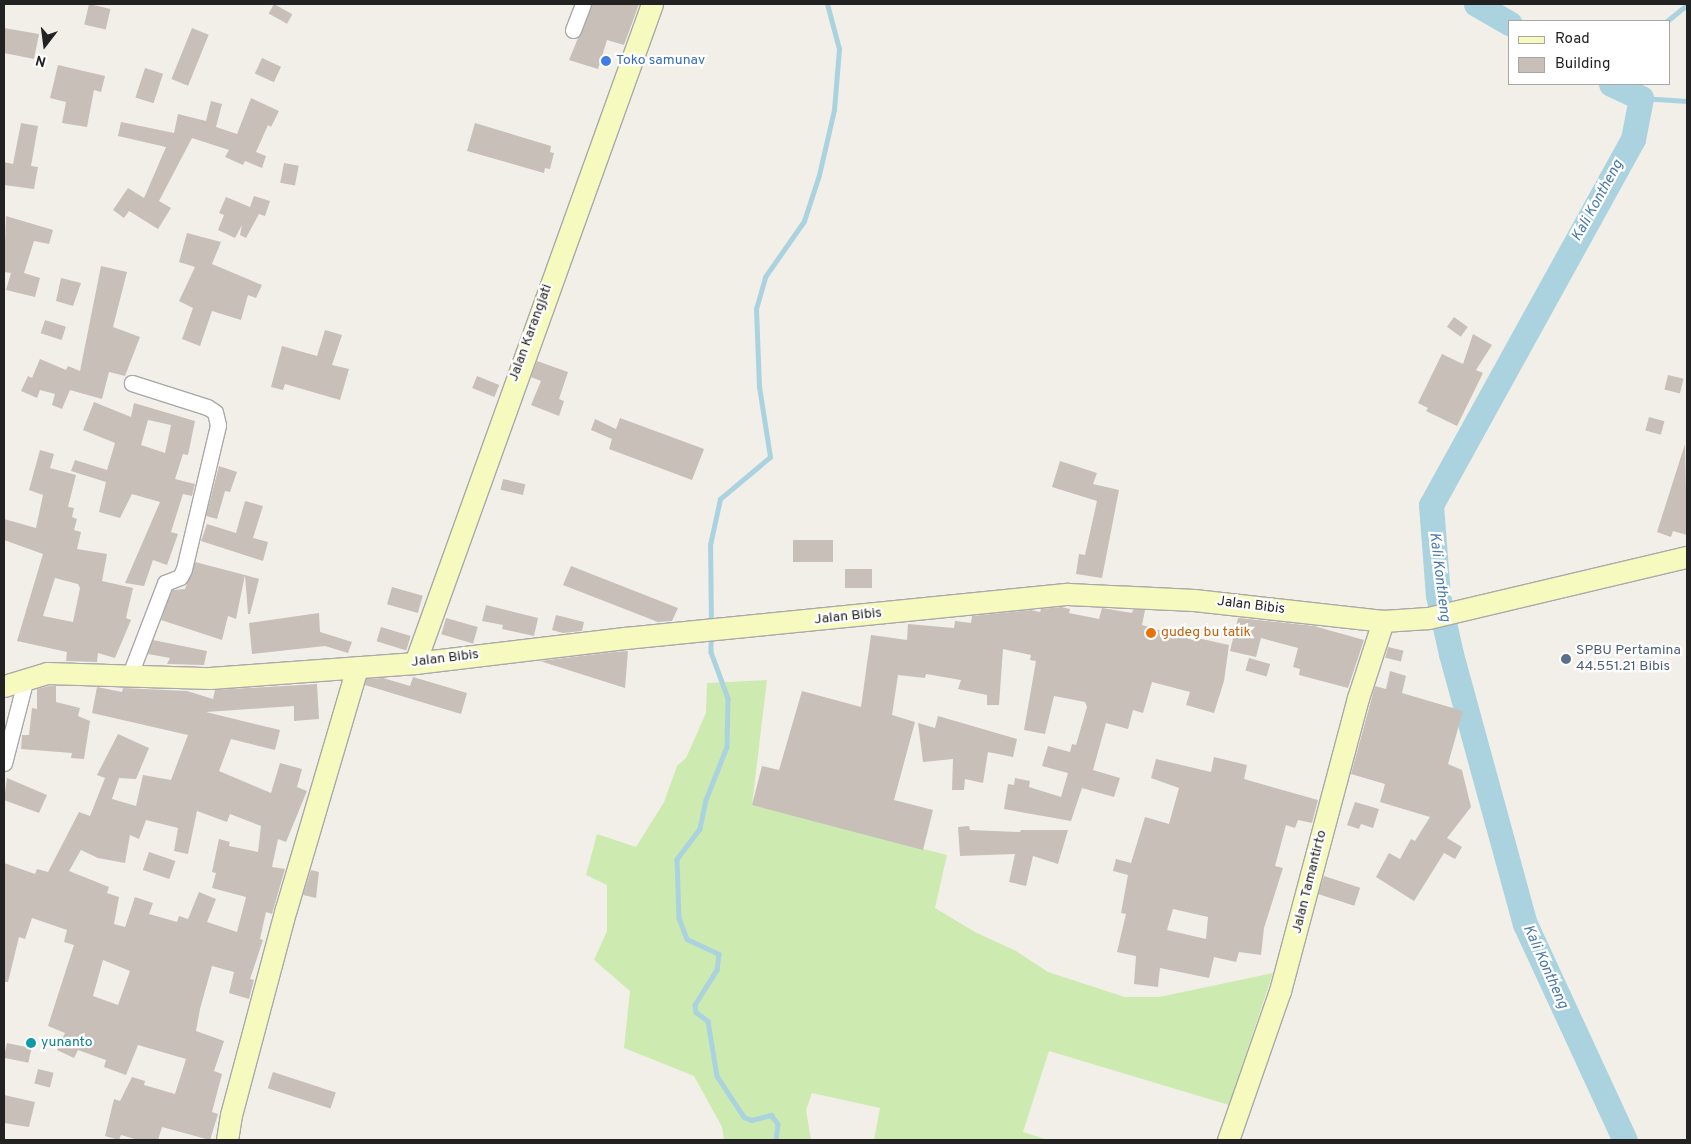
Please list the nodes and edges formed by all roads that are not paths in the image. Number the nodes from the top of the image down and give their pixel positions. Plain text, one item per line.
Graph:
1 (583, 4) edge
2 (652, 4) edge
3 (573, 30) dead end
4 (132, 383) dead end
5 (1687, 556) edge
6 (1383, 620) junction
7 (415, 663) junction
8 (357, 667) junction
9 (129, 677) junction
10 (26, 678) junction
11 (4, 686) edge
12 (4, 762) edge
13 (227, 1140) edge
14 (1228, 1140) edge

1 - 3 street
2 - 7 street, Jalan Karangjati
4 - 9 street
5 - 6 street, Jalan Bibis
6 - 7 street, Jalan Bibis
6 - 14 street, Jalan Tamantirto
7 - 8 street, Jalan Bibis
8 - 9 street, Jalan Bibis
8 - 13 street
9 - 10 street, Jalan Bibis
10 - 11 street, Jalan Bibis
10 - 12 street

